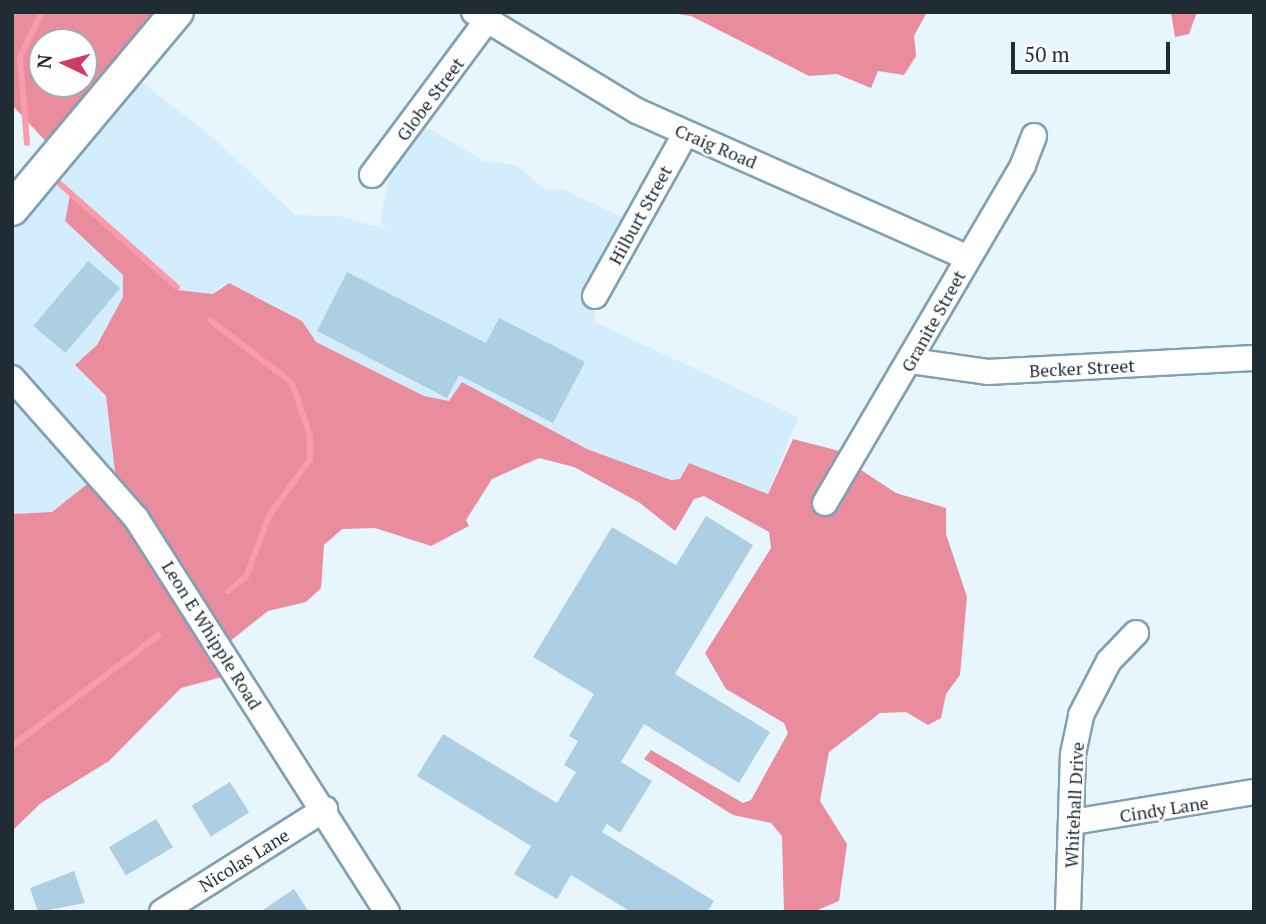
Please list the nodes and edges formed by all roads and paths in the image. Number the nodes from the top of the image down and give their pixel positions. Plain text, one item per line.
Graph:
1 (177, 12) edge
2 (481, 16) edge
3 (685, 134) junction
4 (1034, 136) dead end
5 (372, 175) dead end
6 (12, 209) edge
7 (968, 258) junction
8 (595, 296) dead end
9 (1254, 358) edge
10 (911, 361) junction
11 (12, 378) edge
12 (825, 503) dead end
13 (1136, 633) dead end
14 (1254, 792) edge
15 (325, 809) junction
16 (1073, 822) junction
17 (162, 912) edge
18 (387, 912) edge
19 (1068, 912) edge

1 - 6 main road
2 - 3 street, Craig Road
2 - 5 street, Globe Street
3 - 7 street, Craig Road
3 - 8 street, Hilburt Street
4 - 7 street, Granite Street
7 - 10 street, Granite Street
9 - 10 street, Becker Street
10 - 12 street, Granite Street
11 - 15 street, Leon E Whipple Road
13 - 16 street, Whitehall Drive
14 - 16 street, Cindy Lane
15 - 17 street, Nicolas Lane
15 - 18 street, Leon E Whipple Road
16 - 19 street, Whitehall Drive

